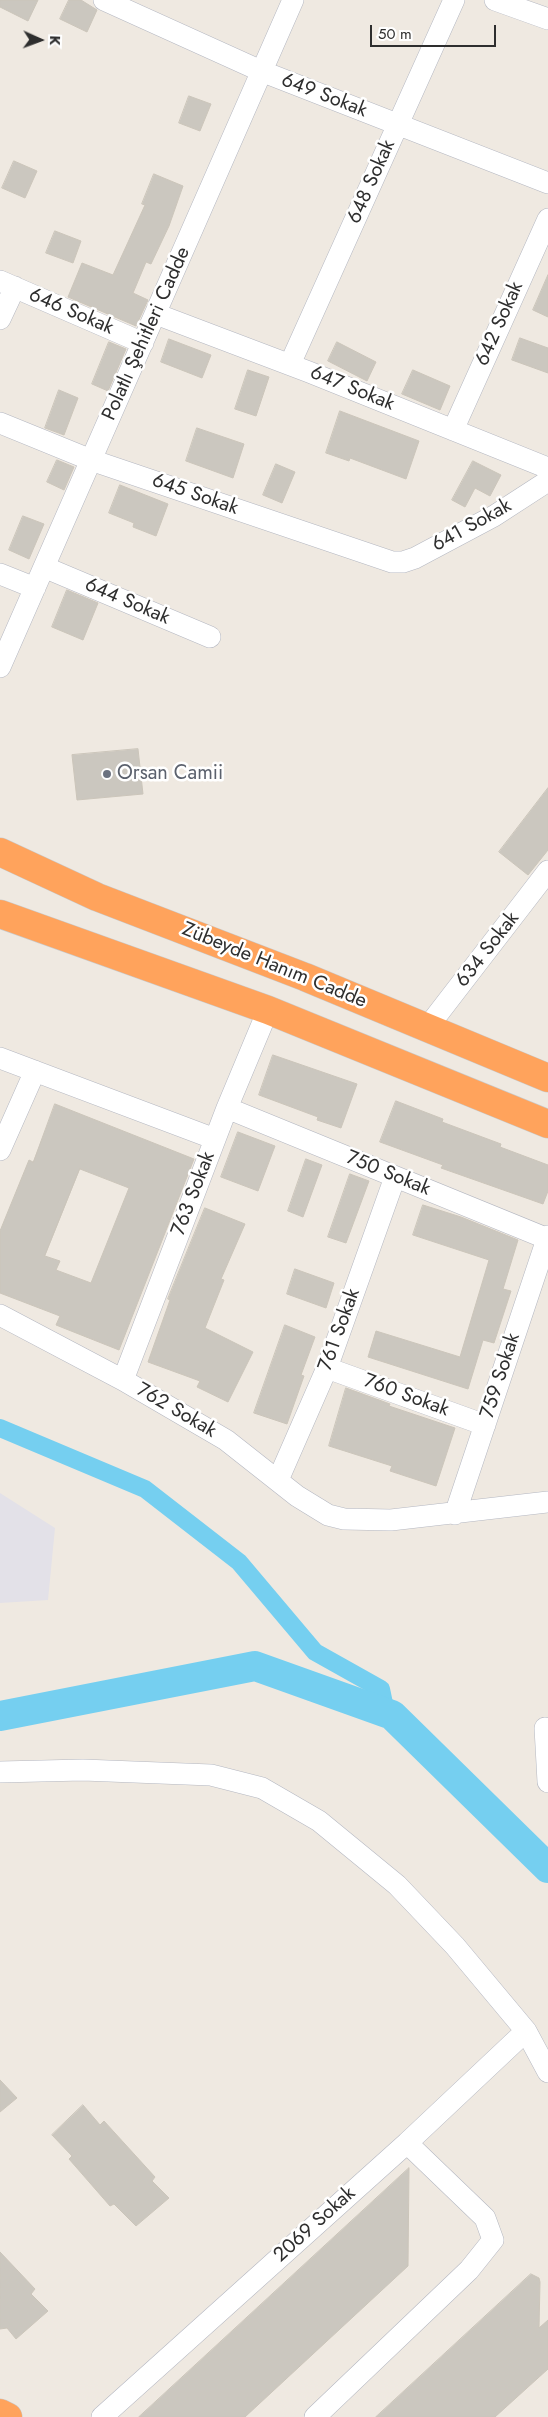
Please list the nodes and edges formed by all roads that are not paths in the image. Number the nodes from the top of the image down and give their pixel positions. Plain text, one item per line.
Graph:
1 (104, 0) edge
2 (293, 0) edge
3 (454, 0) edge
4 (495, 0) edge
5 (548, 20) edge
6 (261, 71) junction
7 (398, 124) junction
8 (548, 183) edge
9 (548, 219) edge
10 (7, 284) edge
11 (156, 314) junction
12 (0, 319) edge
13 (143, 343) junction
14 (290, 364) junction
15 (0, 423) edge
16 (453, 430) junction
17 (91, 460) junction
18 (548, 468) edge
19 (548, 481) edge
20 (392, 562) joint
21 (44, 567) junction
22 (0, 574) edge
23 (35, 588) junction
24 (210, 637) dead end
25 (0, 667) edge
26 (0, 852) edge
27 (548, 871) edge
28 (0, 914) edge
29 (268, 1010) junction
30 (427, 1028) junction
31 (0, 1058) edge
32 (35, 1071) junction
33 (548, 1078) edge
34 (227, 1108) junction
35 (548, 1124) edge
36 (216, 1139) junction
37 (0, 1150) edge
38 (395, 1177) junction
39 (548, 1238) edge
40 (0, 1315) edge
41 (327, 1368) junction
42 (123, 1380) junction
43 (485, 1425) junction
44 (278, 1480) junction
45 (547, 1505) edge
46 (455, 1514) junction
47 (545, 1728) dead end
48 (0, 1772) edge
49 (548, 1782) edge
50 (526, 2031) junction
51 (548, 2072) edge
52 (407, 2143) junction
53 (0, 2413) edge
54 (8, 2417) edge
55 (102, 2417) edge
56 (315, 2417) edge

1 - 6 street, 649 Sokak
2 - 6 street, Polatlı Şehitleri Cadde
3 - 7 street, 648 Sokak
4 - 5 street
6 - 7 street, 649 Sokak
6 - 11 street, Polatlı Şehitleri Cadde
7 - 8 street, 649 Sokak
7 - 14 street, 648 Sokak
9 - 16 street, 642 Sokak
10 - 12 street
10 - 13 street, 646 Sokak
11 - 13 street, Polatlı Şehitleri Cadde
11 - 14 street, 647 Sokak
13 - 17 street, Polatlı Şehitleri Cadde
14 - 16 street, 647 Sokak
15 - 17 street, 645 Sokak
16 - 18 street, 647 Sokak
17 - 20 street, 645 Sokak
17 - 21 street, Polatlı Şehitleri Cadde
19 - 20 street, 641 Sokak
21 - 23 street, Polatlı Şehitleri Cadde
21 - 24 street, 644 Sokak
22 - 23 street
23 - 25 street, Polatlı Şehitleri Cadde
26 - 30 highway, Zübeyde Hanım Cadde
27 - 30 street, 634 Sokak
28 - 29 highway
29 - 34 street, 763 Sokak
29 - 35 highway
30 - 33 highway, Zübeyde Hanım Cadde
31 - 32 street
32 - 36 street
32 - 37 street
34 - 36 street, 763 Sokak
34 - 38 street, 750 Sokak
36 - 42 street, 763 Sokak
38 - 39 street, 750 Sokak
38 - 41 street, 761 Sokak
39 - 43 street, 759 Sokak
40 - 42 street, 762 Sokak
41 - 43 street, 760 Sokak
41 - 44 street, 761 Sokak
42 - 44 street, 762 Sokak
43 - 46 street, 759 Sokak
44 - 46 street, 762 Sokak
45 - 46 street, 762 Sokak
47 - 49 street
48 - 50 street
50 - 51 street
50 - 52 street, 2069 Sokak
52 - 55 street, 2069 Sokak
52 - 56 street
53 - 54 highway

